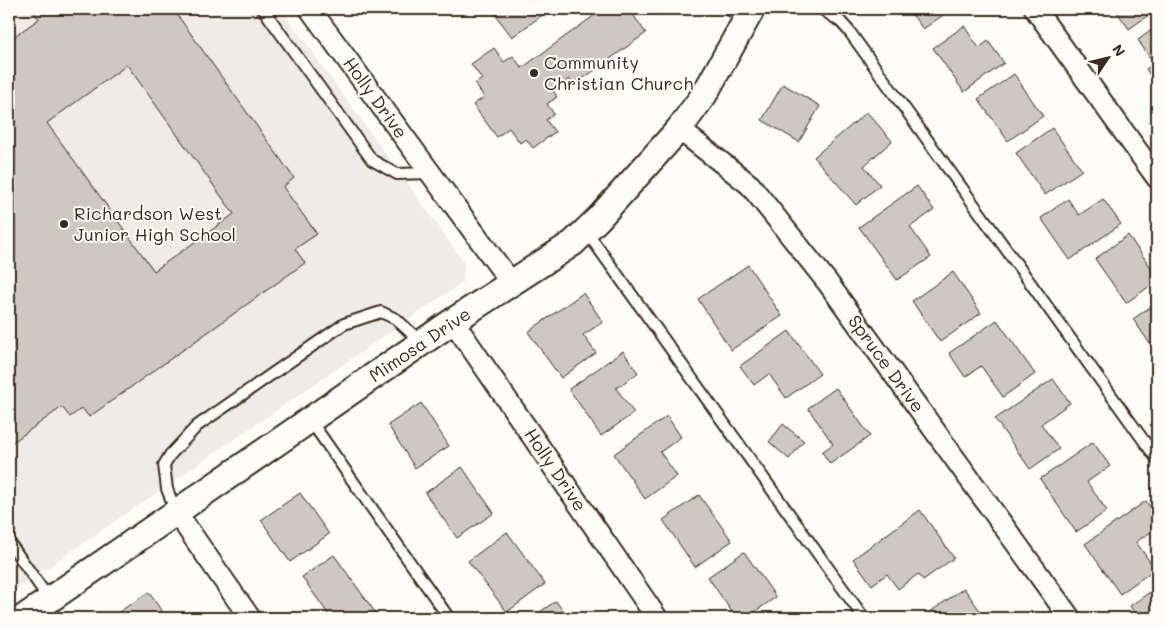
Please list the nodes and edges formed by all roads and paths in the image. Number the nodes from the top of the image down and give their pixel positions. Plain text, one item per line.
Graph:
1 (263, 9) edge
2 (310, 9) edge
3 (822, 9) edge
4 (1034, 9) edge
5 (742, 12) edge
6 (679, 129) junction
7 (430, 173) junction
8 (1157, 178) edge
9 (586, 231) junction
10 (512, 284) junction
11 (453, 321) junction
12 (422, 342) junction
13 (310, 420) junction
14 (1157, 459) edge
15 (176, 512) junction
16 (9, 543) edge
17 (42, 610) edge
18 (250, 618) edge
19 (449, 618) edge
20 (657, 618) edge
21 (864, 618) edge
22 (1070, 618) edge

1 - 7 lane
2 - 7 street, Holly Drive
3 - 14 lane
4 - 8 street
5 - 6 street, Mimosa Drive
6 - 9 street, Mimosa Drive
6 - 22 street, Spruce Drive
7 - 10 street, Holly Drive
9 - 10 street, Mimosa Drive
9 - 21 lane
10 - 11 street, Mimosa Drive
11 - 12 street, Mimosa Drive
11 - 20 street, Holly Drive
12 - 13 street, Mimosa Drive
12 - 15 lane
13 - 15 street, Mimosa Drive
13 - 19 lane
15 - 17 street, Mimosa Drive
15 - 18 street
16 - 17 lane

